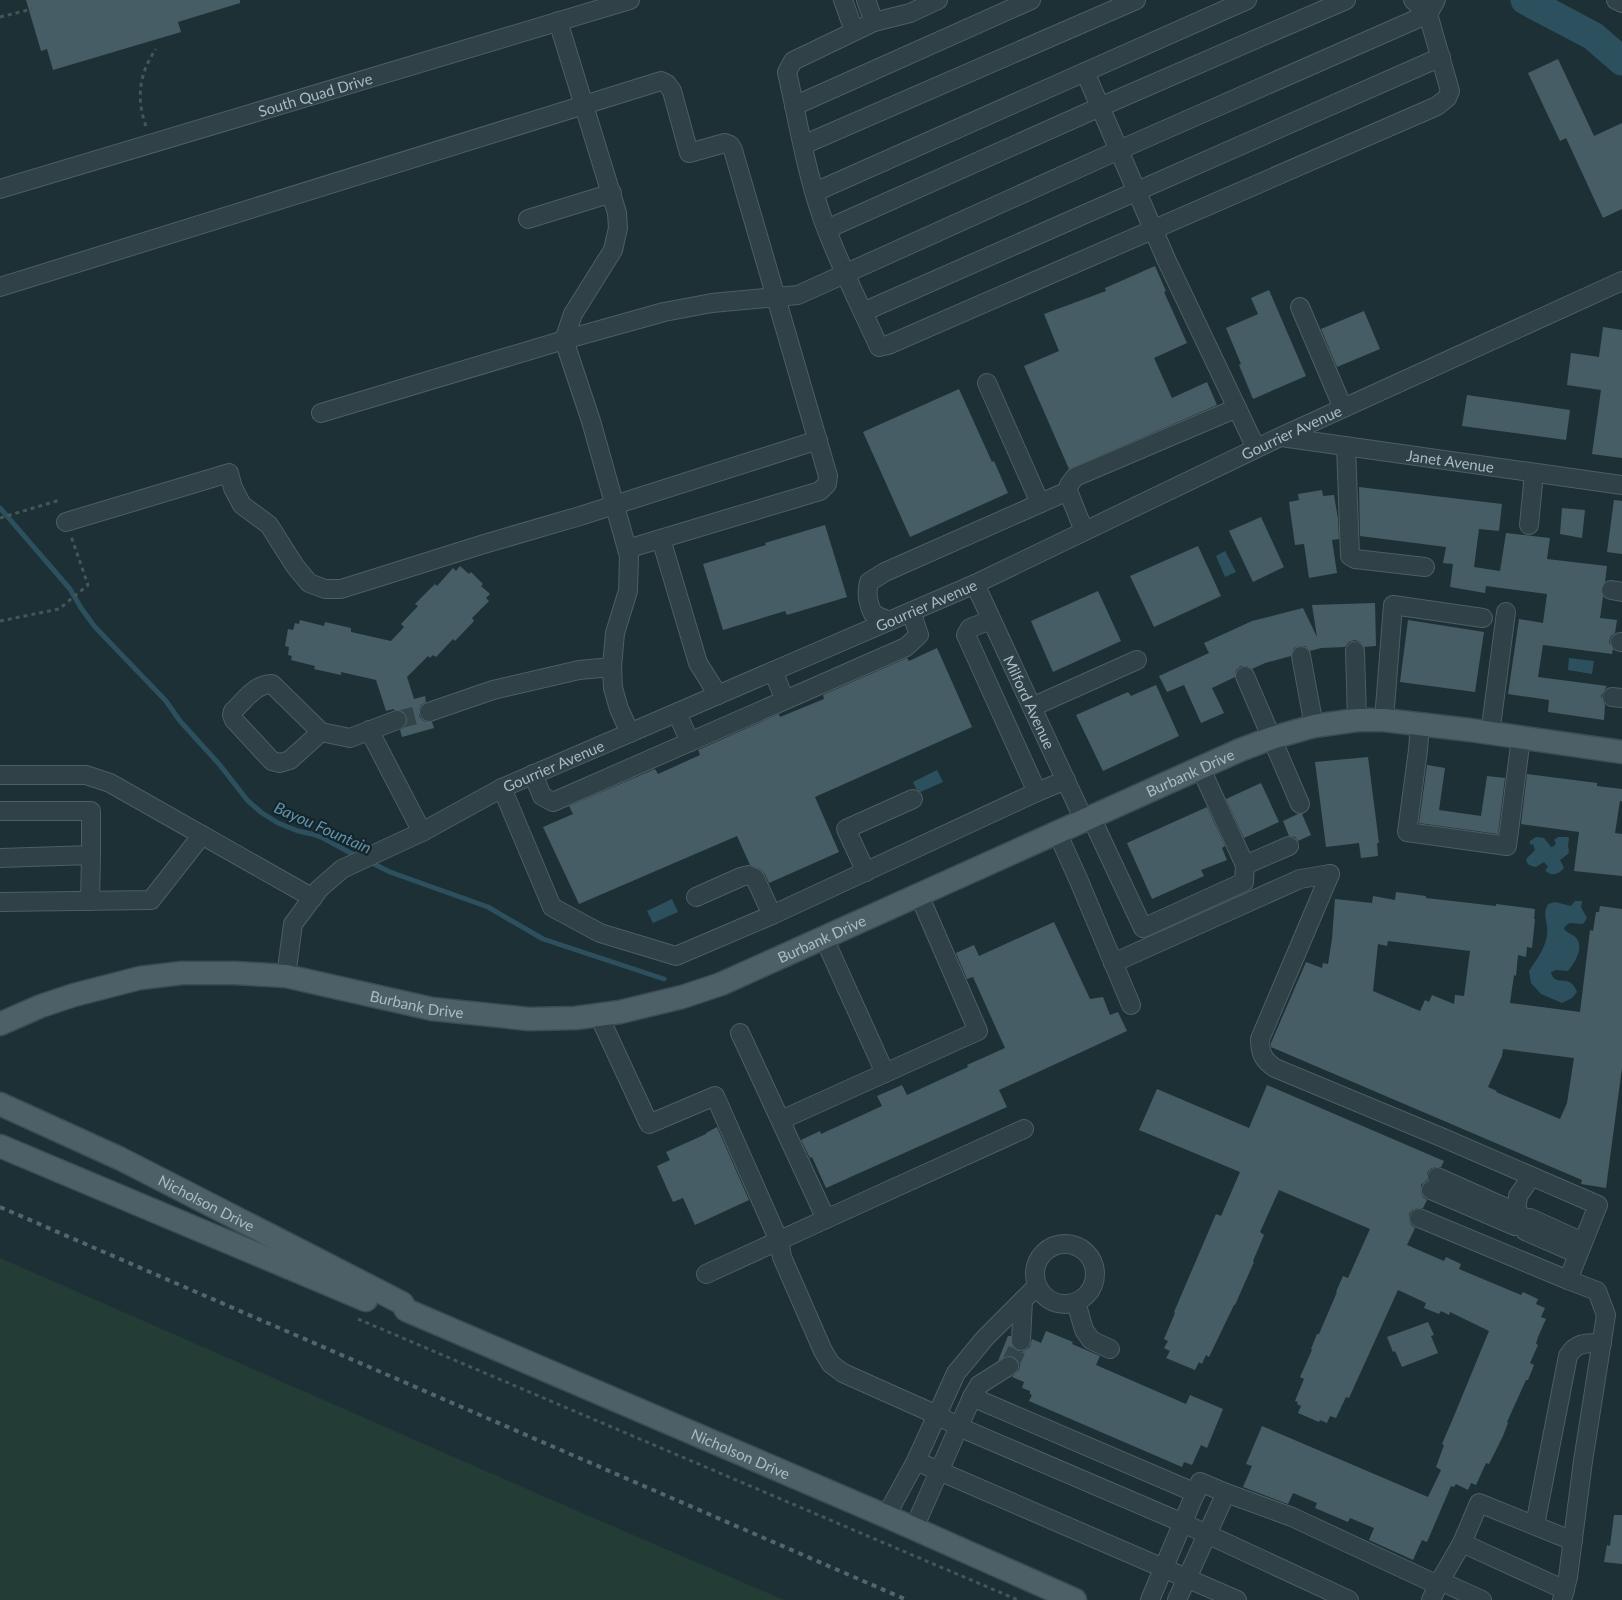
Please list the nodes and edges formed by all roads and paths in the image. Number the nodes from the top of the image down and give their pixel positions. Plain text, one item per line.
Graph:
1 (630, 0) edge
2 (843, 0) edge
3 (866, 0) edge
4 (938, 0) edge
5 (1031, 0) edge
6 (1136, 0) edge
7 (1247, 0) edge
8 (1346, 0) edge
9 (1413, 0) edge
10 (1616, 0) edge
11 (1622, 3) edge
12 (1432, 7) edge
13 (32, 9) dead end
14 (0, 17) edge
15 (558, 21) junction
16 (874, 22) junction
17 (854, 31) junction
18 (156, 49) dead end
19 (1441, 57) junction
20 (1085, 72) junction
21 (585, 105) junction
22 (794, 106) junction
23 (1100, 107) junction
24 (146, 126) dead end
25 (803, 145) junction
26 (1119, 150) junction
27 (0, 189) edge
28 (814, 192) junction
29 (1137, 192) junction
30 (612, 193) junction
31 (528, 219) dead end
32 (827, 229) junction
33 (1153, 230) junction
34 (845, 274) junction
35 (1622, 281) edge
36 (0, 287) edge
37 (777, 297) junction
38 (1300, 307) dead end
39 (863, 312) junction
40 (564, 340) junction
41 (987, 384) dead end
42 (1237, 408) junction
43 (1344, 408) junction
44 (321, 413) dead end
45 (1280, 437) junction
46 (818, 440) junction
47 (1346, 446) junction
48 (1256, 448) junction
49 (1534, 473) junction
50 (1622, 485) edge
51 (1068, 491) junction
52 (60, 500) dead end
53 (1040, 503) junction
54 (615, 506) junction
55 (0, 518) edge
56 (66, 522) joint
57 (1529, 526) dead end
58 (1084, 531) junction
59 (661, 539) junction
60 (627, 549) junction
61 (1425, 567) dead end
62 (975, 584) junction
63 (911, 612) junction
64 (1506, 612) dead end
65 (1483, 618) dead end
66 (991, 620) junction
67 (0, 621) edge
68 (890, 622) junction
69 (1355, 651) dead end
70 (1301, 656) dead end
71 (1137, 660) dead end
72 (612, 667) junction
73 (773, 671) junction
74 (1245, 676) dead end
75 (718, 695) junction
76 (785, 700) junction
77 (1032, 707) junction
78 (429, 712) tunnel mouth
79 (678, 713) junction
80 (397, 720) tunnel mouth
81 (1357, 720) junction
82 (1384, 720) junction
83 (1420, 724) junction
84 (1314, 726) junction
85 (370, 730) junction
86 (321, 732) junction
87 (630, 733) junction
88 (1490, 734) junction
89 (1272, 738) junction
90 (1521, 738) junction
91 (690, 742) junction
92 (1622, 752) edge
93 (1201, 769) junction
94 (533, 774) junction
95 (0, 775) edge
96 (1066, 780) junction
97 (502, 788) junction
98 (1038, 792) junction
99 (913, 799) dead end
100 (1300, 804) dead end
101 (0, 811) edge
102 (1087, 818) junction
103 (1057, 832) junction
104 (202, 835) junction
105 (417, 835) junction
106 (1289, 846) dead end
107 (91, 855) junction
108 (0, 858) edge
109 (1245, 865) junction
110 (866, 872) junction
111 (919, 895) junction
112 (696, 897) dead end
113 (313, 898) junction
114 (90, 901) junction
115 (0, 902) edge
116 (772, 915) junction
117 (824, 938) junction
118 (1113, 963) junction
119 (286, 976) junction
120 (1131, 1005) dead end
121 (599, 1016) junction
122 (0, 1024) edge
123 (740, 1033) dead end
124 (885, 1073) junction
125 (2, 1099) edge
126 (781, 1120) junction
127 (1024, 1129) dead end
128 (0, 1146) edge
129 (1531, 1177) junction
130 (1434, 1184) dead end
131 (1419, 1218) dead end
132 (826, 1219) junction
133 (1519, 1221) junction
134 (779, 1241) junction
135 (1581, 1248) junction
136 (1500, 1251) junction
137 (706, 1274) dead end
138 (1568, 1280) junction
139 (1037, 1286) junction
140 (1023, 1300) junction
141 (1076, 1302) junction
142 (406, 1310) junction
143 (358, 1318) dead end
144 (1021, 1341) tunnel mouth
145 (1602, 1343) junction
146 (1110, 1349) dead end
147 (1009, 1366) tunnel mouth
148 (956, 1373) junction
149 (975, 1391) junction
150 (937, 1414) junction
151 (959, 1427) junction
152 (916, 1461) junction
153 (939, 1472) junction
154 (1196, 1493) junction
155 (1224, 1497) junction
156 (886, 1516) junction
157 (1183, 1523) junction
158 (1535, 1525) junction
159 (914, 1528) junction
160 (1206, 1535) junction
161 (1573, 1540) junction
162 (1462, 1543) junction
163 (1163, 1569) junction
164 (1188, 1578) junction
165 (1436, 1589) edge
166 (1563, 1595) edge
167 (1018, 1600) edge
168 (1075, 1600) edge
169 (1150, 1600) edge
170 (1177, 1600) edge
171 (1237, 1600) edge
172 (1349, 1600) edge
173 (1482, 1600) edge

1 - 15 street, South Quad Drive
2 - 17 street
3 - 16 street
4 - 16 street
5 - 22 street
6 - 25 street
7 - 20 street
8 - 23 street
9 - 12 street
10 - 11 street
12 - 19 street
12 - 26 street
13 - 14 path
15 - 21 street
15 - 27 street, South Quad Drive
16 - 17 street
17 - 22 street
18 - 24 path
19 - 29 street
19 - 33 street
20 - 23 street
20 - 28 street
21 - 30 street
21 - 36 street
21 - 37 street
22 - 25 street
23 - 26 street
23 - 32 street
25 - 28 street
26 - 29 street
26 - 34 street
28 - 32 street
29 - 33 street
29 - 39 street
30 - 31 street
30 - 40 street
32 - 34 street
33 - 39 street
33 - 42 street
34 - 37 street
34 - 39 street
35 - 43 street, Gourrier Avenue
37 - 40 street
37 - 46 street
38 - 43 street
40 - 44 street
40 - 54 street
41 - 53 street
42 - 48 street
42 - 51 street
43 - 45 street, Gourrier Avenue
45 - 47 street, Janet Avenue
45 - 48 street, Gourrier Avenue
46 - 54 street
46 - 59 street
47 - 49 street, Janet Avenue
47 - 61 street
48 - 58 street, Gourrier Avenue
49 - 50 street, Janet Avenue
49 - 57 street
51 - 53 street
51 - 58 street
52 - 55 path
53 - 68 street
54 - 56 street
54 - 60 street
56 - 67 path
58 - 62 street, Gourrier Avenue
59 - 60 street
59 - 75 street
60 - 72 street
62 - 63 street, Gourrier Avenue
62 - 66 street, Milford Avenue
63 - 68 street, Gourrier Avenue
63 - 76 street
64 - 88 street
65 - 82 street
66 - 77 street, Milford Avenue
66 - 98 street
68 - 73 street, Gourrier Avenue
69 - 81 street
70 - 84 street
71 - 77 street
72 - 78 street
72 - 87 street
73 - 75 street, Gourrier Avenue
73 - 76 street
74 - 89 street
75 - 79 street, Gourrier Avenue
76 - 91 street
77 - 96 street, Milford Avenue
79 - 87 street, Gourrier Avenue
79 - 91 street
80 - 85 street
81 - 82 main road, Burbank Drive
81 - 84 main road, Burbank Drive
82 - 83 main road, Burbank Drive
83 - 88 main road, Burbank Drive
83 - 90 street
84 - 89 main road, Burbank Drive
85 - 86 street
85 - 105 street
86 - 86 street
87 - 94 street, Gourrier Avenue
88 - 90 main road, Burbank Drive
89 - 93 main road, Burbank Drive
89 - 100 street
90 - 92 main road, Burbank Drive
91 - 94 street
93 - 102 main road, Burbank Drive
93 - 109 street
94 - 97 street, Gourrier Avenue
95 - 104 street
96 - 98 street
96 - 102 street, Milford Avenue
97 - 105 street, Gourrier Avenue
97 - 116 street
98 - 110 street
99 - 110 street
101 - 107 street
102 - 103 main road, Burbank Drive
102 - 109 street, Milford Avenue
103 - 111 main road, Burbank Drive
103 - 118 street
104 - 113 street
104 - 114 street
105 - 113 street, Gourrier Avenue
106 - 109 street
107 - 108 street
107 - 114 street
110 - 116 street
111 - 117 main road, Burbank Drive
111 - 124 street
112 - 116 street
113 - 119 street, Gourrier Avenue
114 - 115 street
117 - 121 main road, Burbank Drive
117 - 124 street
118 - 120 street
118 - 129 street
119 - 121 main road, Burbank Drive
119 - 122 main road, Burbank Drive
121 - 134 street
123 - 126 street
124 - 126 street
125 - 142 main road, Nicholson Drive
126 - 132 street
127 - 132 street
128 - 142 main road, Nicholson Drive
129 - 133 street
129 - 135 street
130 - 133 street
131 - 136 street
132 - 134 street
133 - 135 street
133 - 136 street
134 - 137 street
134 - 150 street
135 - 138 street
136 - 138 street
138 - 145 street
139 - 140 street
139 - 141 street
139 - 141 street
140 - 144 street
140 - 148 street
141 - 146 street
142 - 156 main road, Nicholson Drive
143 - 167 path
145 - 158 street
145 - 161 street
147 - 149 street
148 - 149 street
148 - 150 street
149 - 151 street
149 - 154 street
150 - 151 street
150 - 152 street
151 - 153 street
151 - 157 street
152 - 153 street
152 - 156 street
153 - 159 street
153 - 163 street
154 - 155 street
154 - 157 street
155 - 160 street
155 - 165 street
156 - 159 main road, Nicholson Drive
157 - 160 street
157 - 163 street
158 - 161 street
158 - 162 street
159 - 168 main road, Nicholson Drive
160 - 164 street
160 - 172 street
161 - 166 street
162 - 165 street
162 - 166 street
163 - 164 street
163 - 169 street
164 - 170 street
164 - 171 street
165 - 173 street

